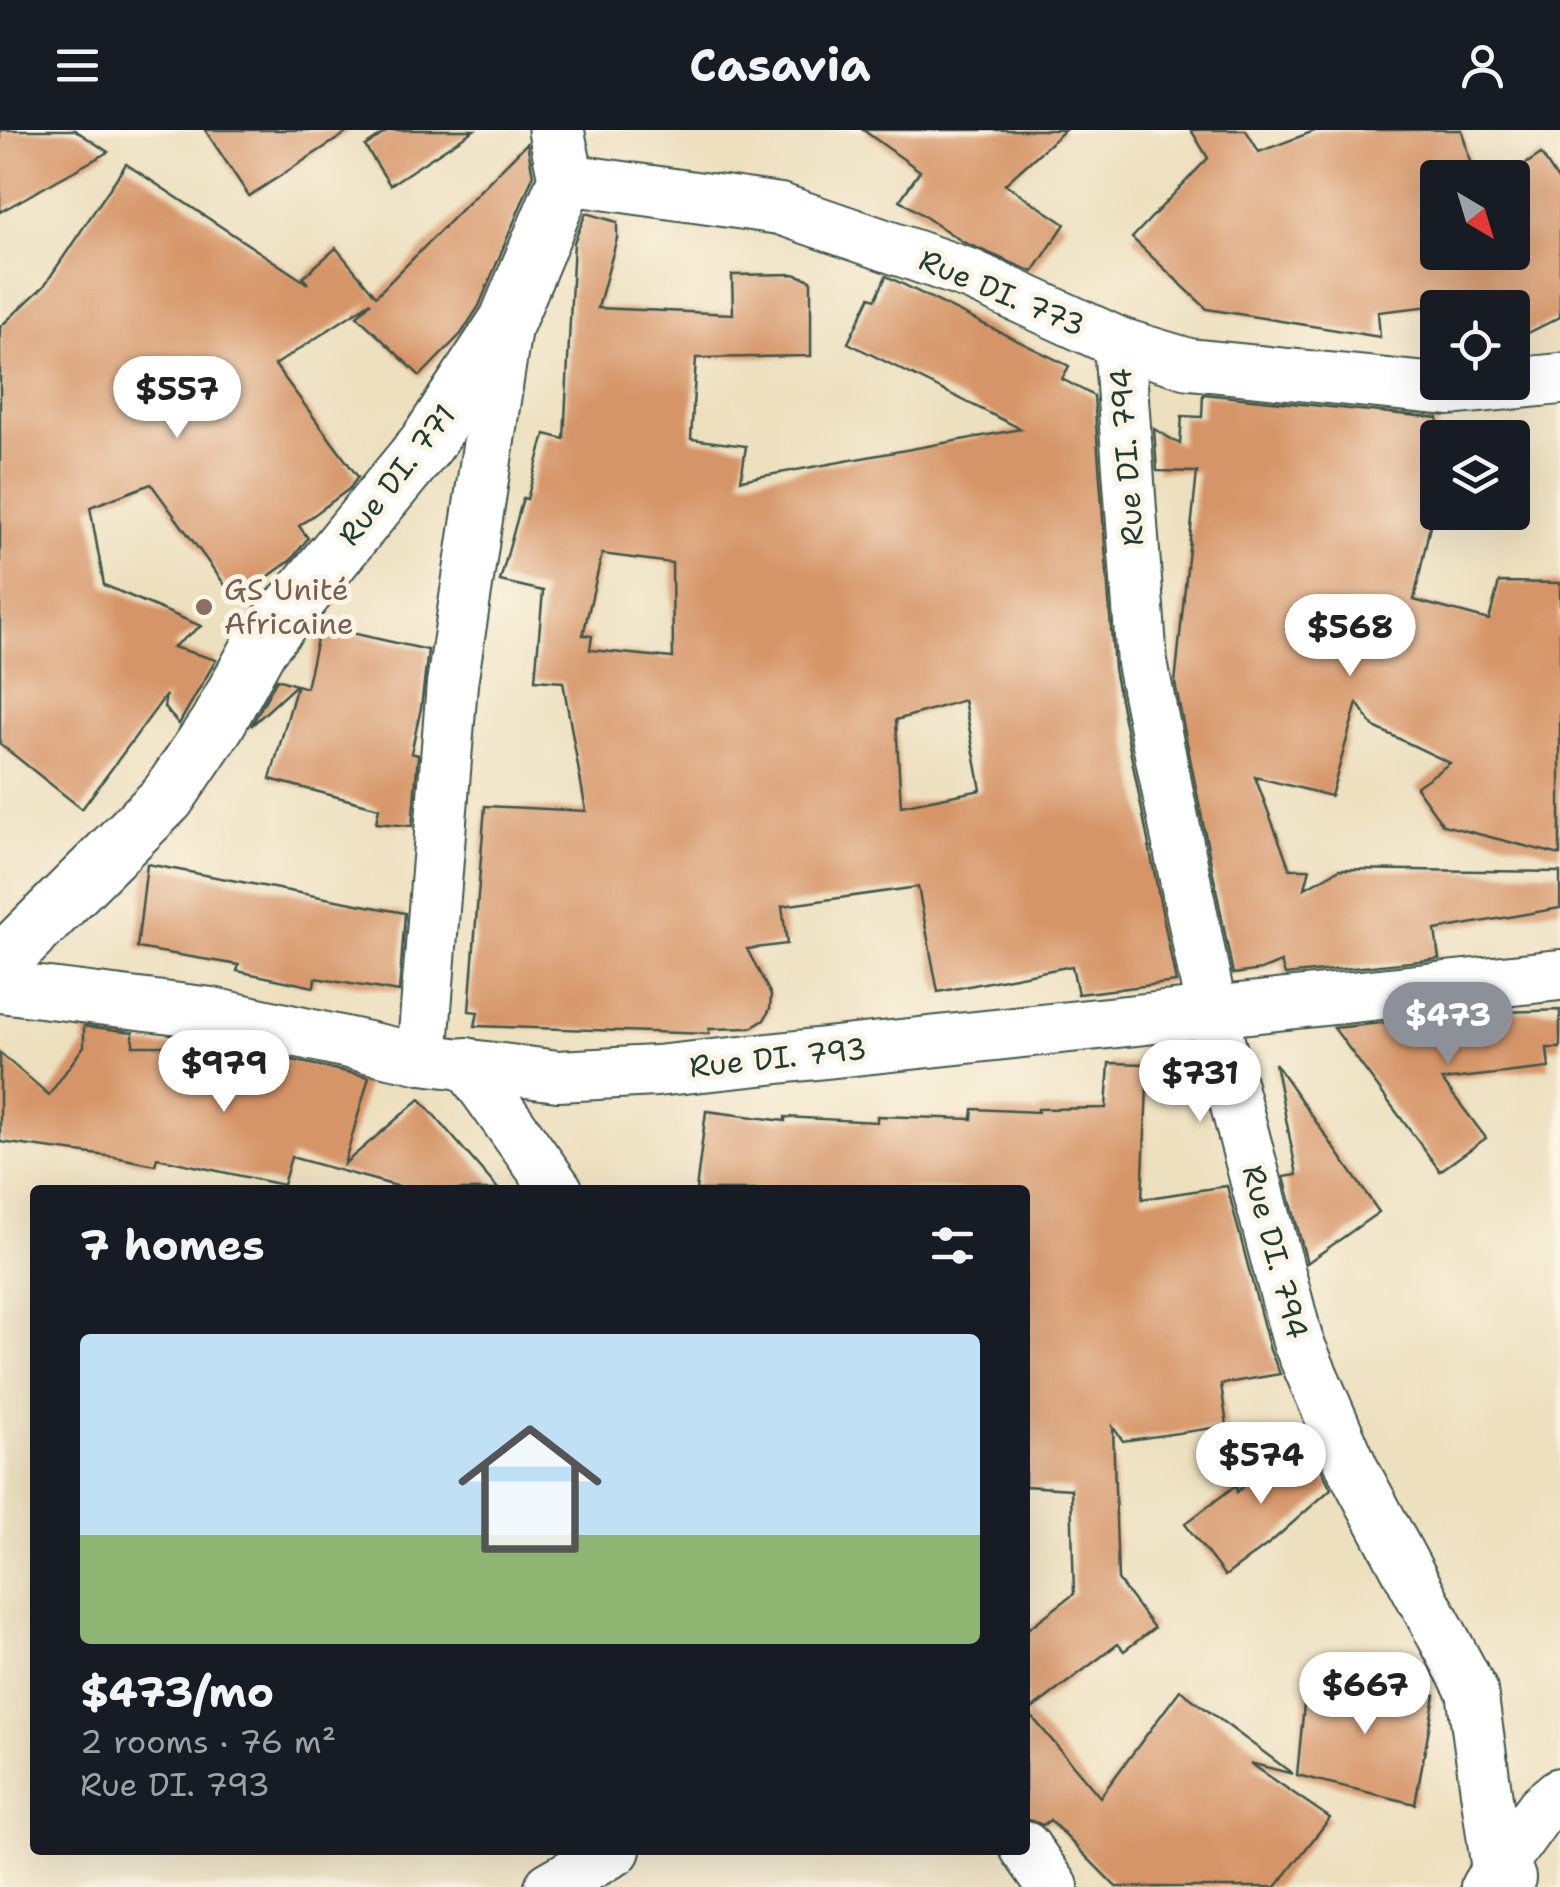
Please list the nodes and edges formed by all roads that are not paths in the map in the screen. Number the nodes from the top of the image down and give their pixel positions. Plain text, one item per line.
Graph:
1 (561, 154) edge
2 (506, 321) junction
3 (1119, 343) junction
4 (1560, 379) edge
5 (0, 964) edge
6 (1560, 975) edge
7 (0, 987) edge
8 (1212, 1014) junction
9 (444, 1061) junction
10 (553, 1185) edge
11 (1560, 1793) edge
12 (1030, 1854) edge
13 (605, 1855) edge
14 (1502, 1881) edge
15 (550, 1887) edge
16 (1054, 1887) edge

1 - 2 street, Rue DI. 771
1 - 3 street, Rue DI. 773
2 - 5 street, Rue DI. 771
2 - 9 street
3 - 4 street, Rue DI. 773
3 - 8 street, Rue DI. 794
6 - 8 street, Rue DI. 793
7 - 9 street, Rue DI. 793
8 - 9 street, Rue DI. 793
8 - 14 street, Rue DI. 794
9 - 10 street
11 - 14 street
12 - 16 street
13 - 15 street

